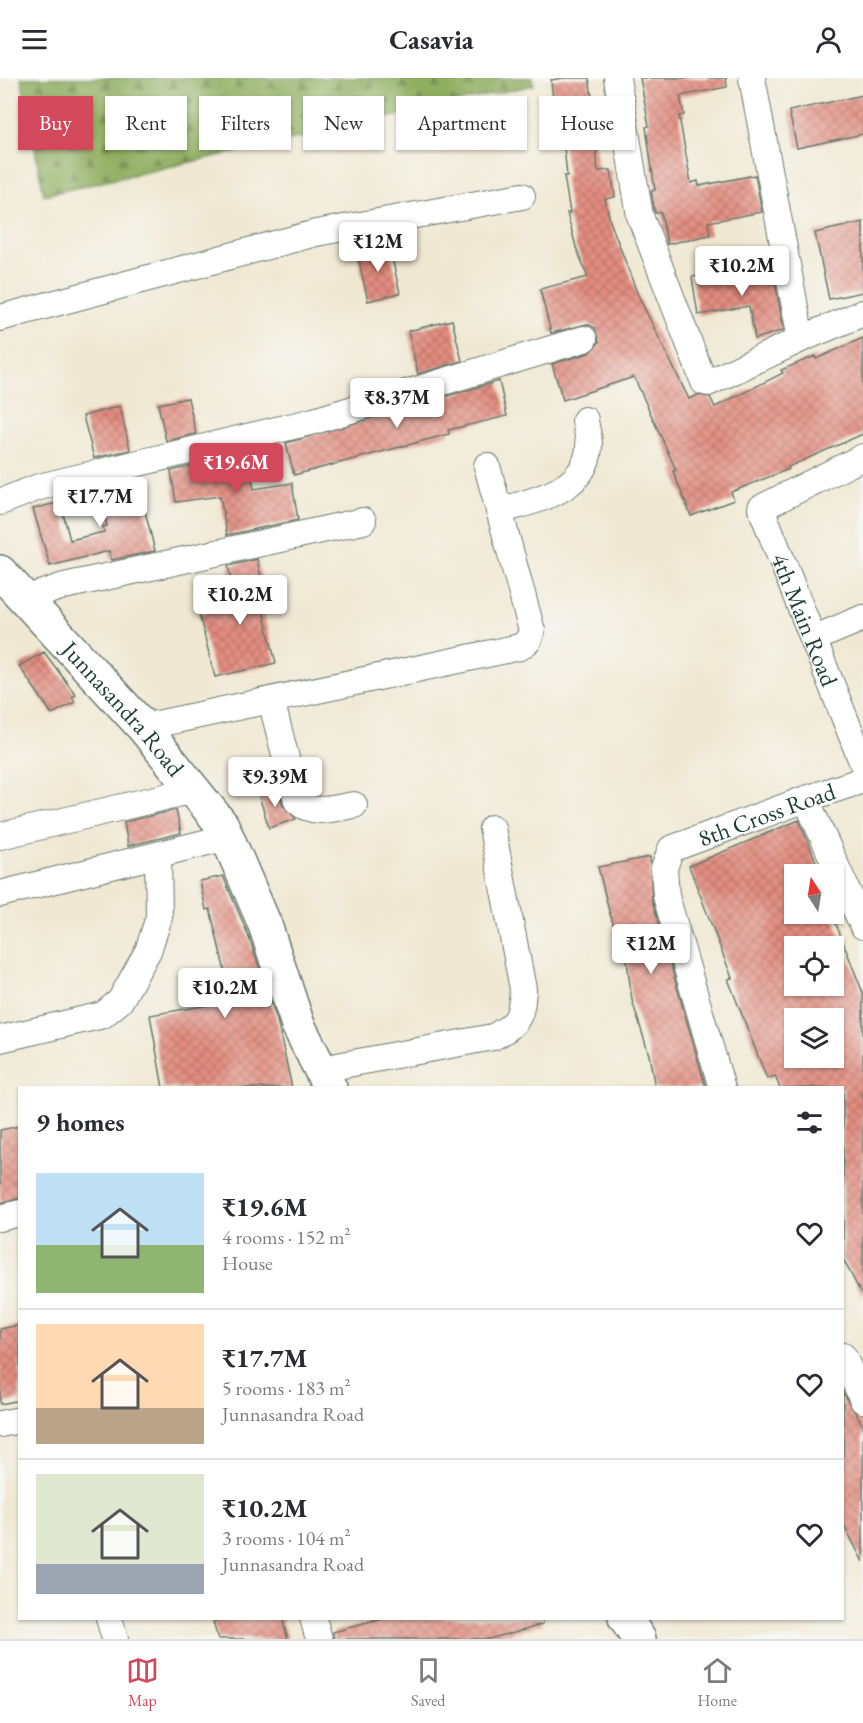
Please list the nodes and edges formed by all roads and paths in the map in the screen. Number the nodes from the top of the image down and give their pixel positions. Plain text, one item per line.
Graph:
1 (617, 78) edge
2 (752, 78) edge
3 (522, 196) dead end
4 (863, 313) edge
5 (0, 318) edge
6 (584, 339) dead end
7 (801, 339) junction
8 (585, 420) dead end
9 (863, 457) edge
10 (487, 466) dead end
11 (0, 502) edge
12 (499, 511) junction
13 (363, 520) dead end
14 (11, 588) edge
15 (863, 618) edge
16 (813, 639) junction
17 (271, 700) junction
18 (143, 727) junction
19 (863, 765) edge
20 (863, 780) edge
21 (194, 790) junction
22 (806, 798) junction
23 (354, 805) dead end
24 (492, 828) dead end
25 (0, 836) edge
26 (228, 837) junction
27 (158, 855) junction
28 (0, 894) edge
29 (863, 926) edge
30 (0, 1039) edge
31 (325, 1078) edge
32 (721, 1086) edge
33 (18, 1214) edge
34 (0, 1218) edge
35 (844, 1358) edge
36 (863, 1400) edge
37 (18, 1420) edge
38 (0, 1424) edge
39 (110, 1620) edge
40 (314, 1620) edge
41 (626, 1620) edge
42 (115, 1639) edge
43 (319, 1639) edge
44 (639, 1639) edge

1 - 7 street
2 - 7 street
3 - 5 street
4 - 7 street
6 - 11 street
8 - 12 street
9 - 16 street, 4th Main Road
10 - 12 street
12 - 17 street
13 - 14 street
14 - 18 street, Junnasandra Road
15 - 16 street
16 - 19 street, 4th Main Road
17 - 18 street
17 - 23 street
18 - 21 street, Junnasandra Road
20 - 22 street, 8th Cross Road
21 - 25 street
21 - 26 street, Junnasandra Road
22 - 29 street
22 - 32 street, 8th Cross Road
24 - 31 street
26 - 27 street
26 - 31 street, Junnasandra Road
27 - 28 street
27 - 30 street
33 - 34 street
35 - 36 street
37 - 38 street
39 - 42 street
40 - 43 street
41 - 44 street

